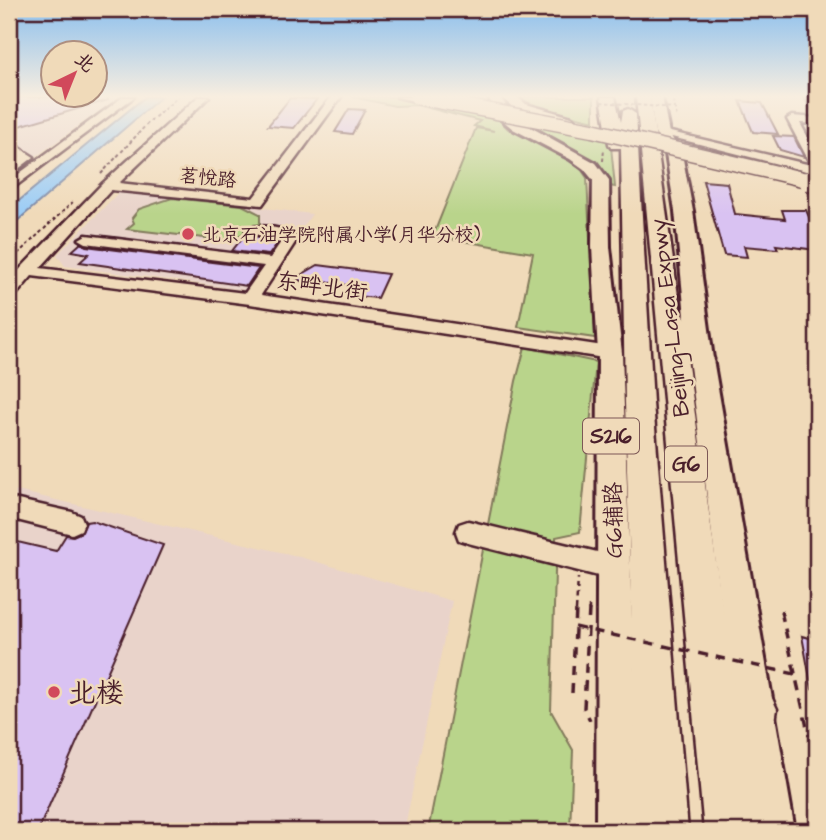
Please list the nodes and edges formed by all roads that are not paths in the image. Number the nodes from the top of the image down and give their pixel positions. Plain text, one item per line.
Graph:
1 (77, 136) edge
2 (158, 136) edge
3 (307, 136) edge
4 (535, 136) edge
5 (617, 136) edge
6 (618, 136) edge
7 (645, 136) edge
8 (660, 136) edge
9 (673, 136) edge
10 (681, 136) edge
11 (692, 136) edge
12 (802, 136) edge
13 (712, 144) junction
14 (9, 145) edge
15 (711, 162) junction
16 (817, 164) edge
17 (817, 170) edge
18 (9, 172) edge
19 (817, 176) edge
20 (102, 183) junction
21 (817, 186) edge
22 (9, 187) edge
23 (253, 230) dead end
24 (86, 239) dead end
25 (274, 263) junction
26 (27, 271) junction
27 (9, 292) edge
28 (250, 299) junction
29 (667, 308) junction
30 (610, 353) junction
31 (701, 359) junction
32 (9, 508) edge
33 (72, 523) dead end
34 (468, 532) dead end
35 (614, 568) junction
36 (755, 709) junction
37 (618, 831) edge
38 (663, 831) edge
39 (731, 831) edge
40 (773, 831) edge

1 - 22 street
2 - 20 street
3 - 20 street, 茗悦路
4 - 30 main road, G6辅路 / S216
5 - 21 main road, bridge
6 - 38 highway, Beijing-Lasa Expwy / G6
7 - 19 main road, bridge
8 - 29 highway, Beijing-Lasa Expwy / G6
9 - 31 main road
10 - 15 street
11 - 13 street
12 - 16 street
13 - 15 street
13 - 17 street
14 - 18 street
15 - 21 street
20 - 26 street
23 - 25 street
24 - 25 street
25 - 28 street
26 - 27 street
26 - 28 street, 东畔北街
28 - 30 street, 东畔北街
29 - 31 highway
29 - 39 highway, Beijing-Lasa Expwy / G6
30 - 35 main road, G6辅路 / S216
31 - 36 main road
32 - 33 street
34 - 35 street
35 - 37 main road, G6辅路 / S216
36 - 39 highway
36 - 40 main road

